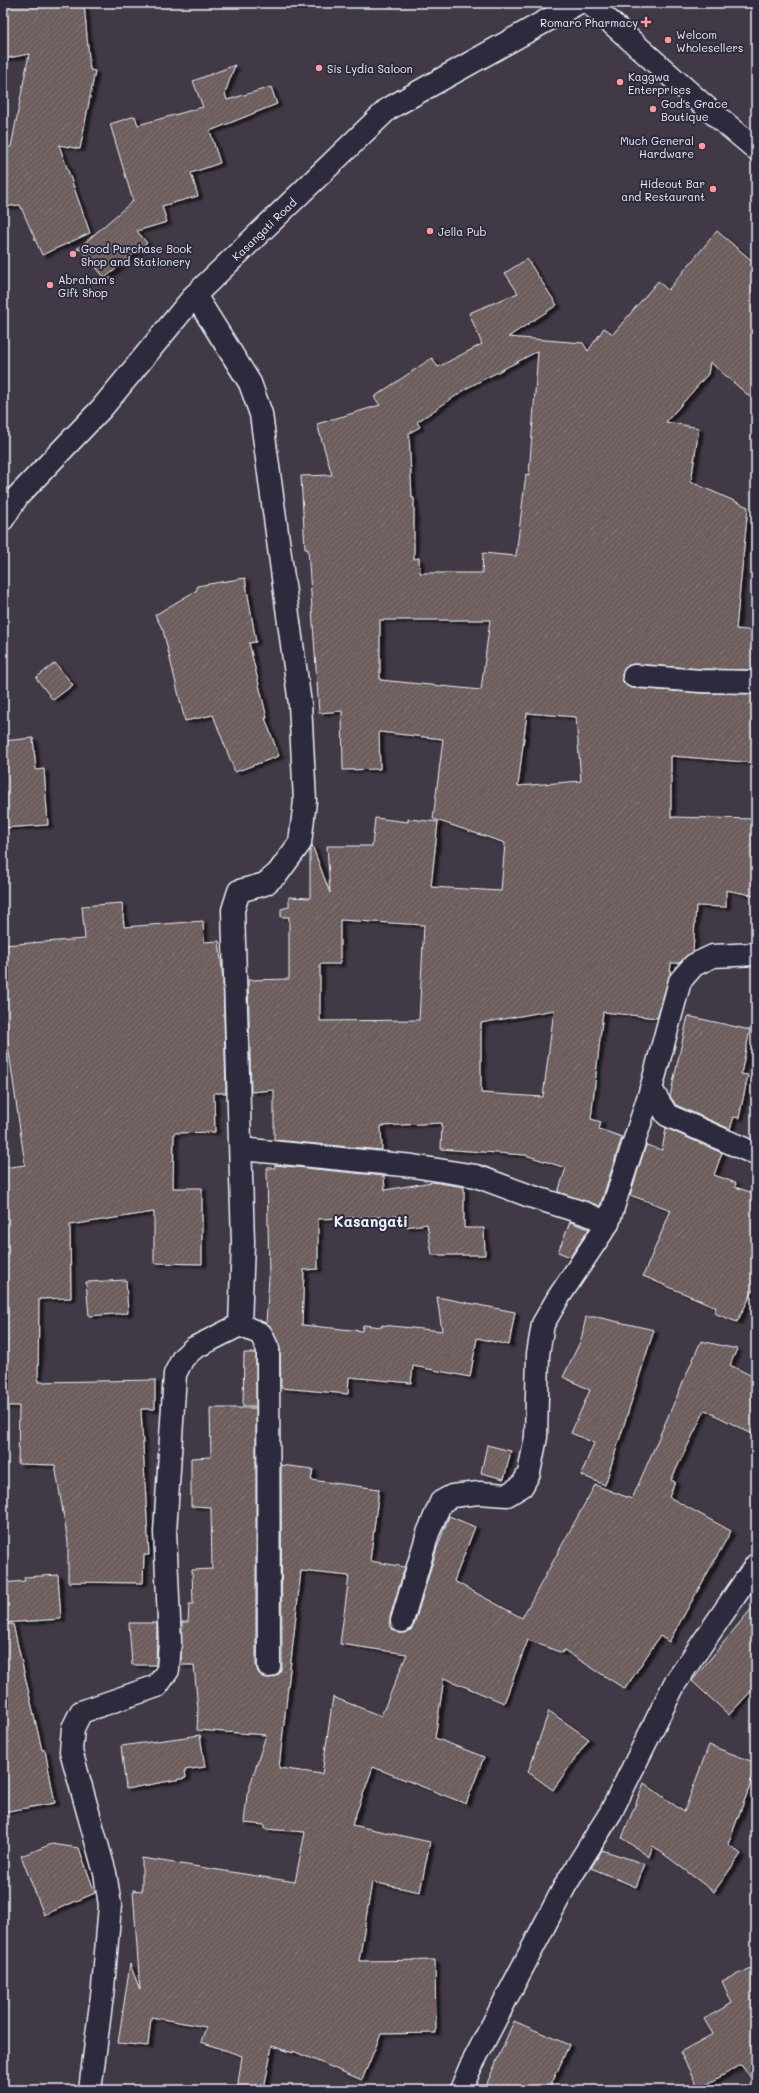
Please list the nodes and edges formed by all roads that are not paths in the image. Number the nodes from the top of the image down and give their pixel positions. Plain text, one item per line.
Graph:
1 (578, 3) edge
2 (589, 3) edge
3 (756, 149) edge
4 (195, 295) junction
5 (3, 519) edge
6 (634, 676) dead end
7 (756, 682) edge
8 (756, 954) edge
9 (651, 1089) junction
10 (241, 1149) junction
11 (756, 1154) edge
12 (608, 1223) junction
13 (240, 1325) junction
14 (756, 1565) edge
15 (402, 1621) dead end
16 (269, 1666) dead end
17 (90, 2090) edge
18 (461, 2090) edge

1 - 4 street, Kasangati Road
2 - 3 street
4 - 5 street, Kasangati Road
4 - 10 street
6 - 7 street
8 - 9 street
9 - 11 street
9 - 12 street
10 - 12 street
10 - 13 street
12 - 15 street
13 - 16 street
13 - 17 street
14 - 18 street

